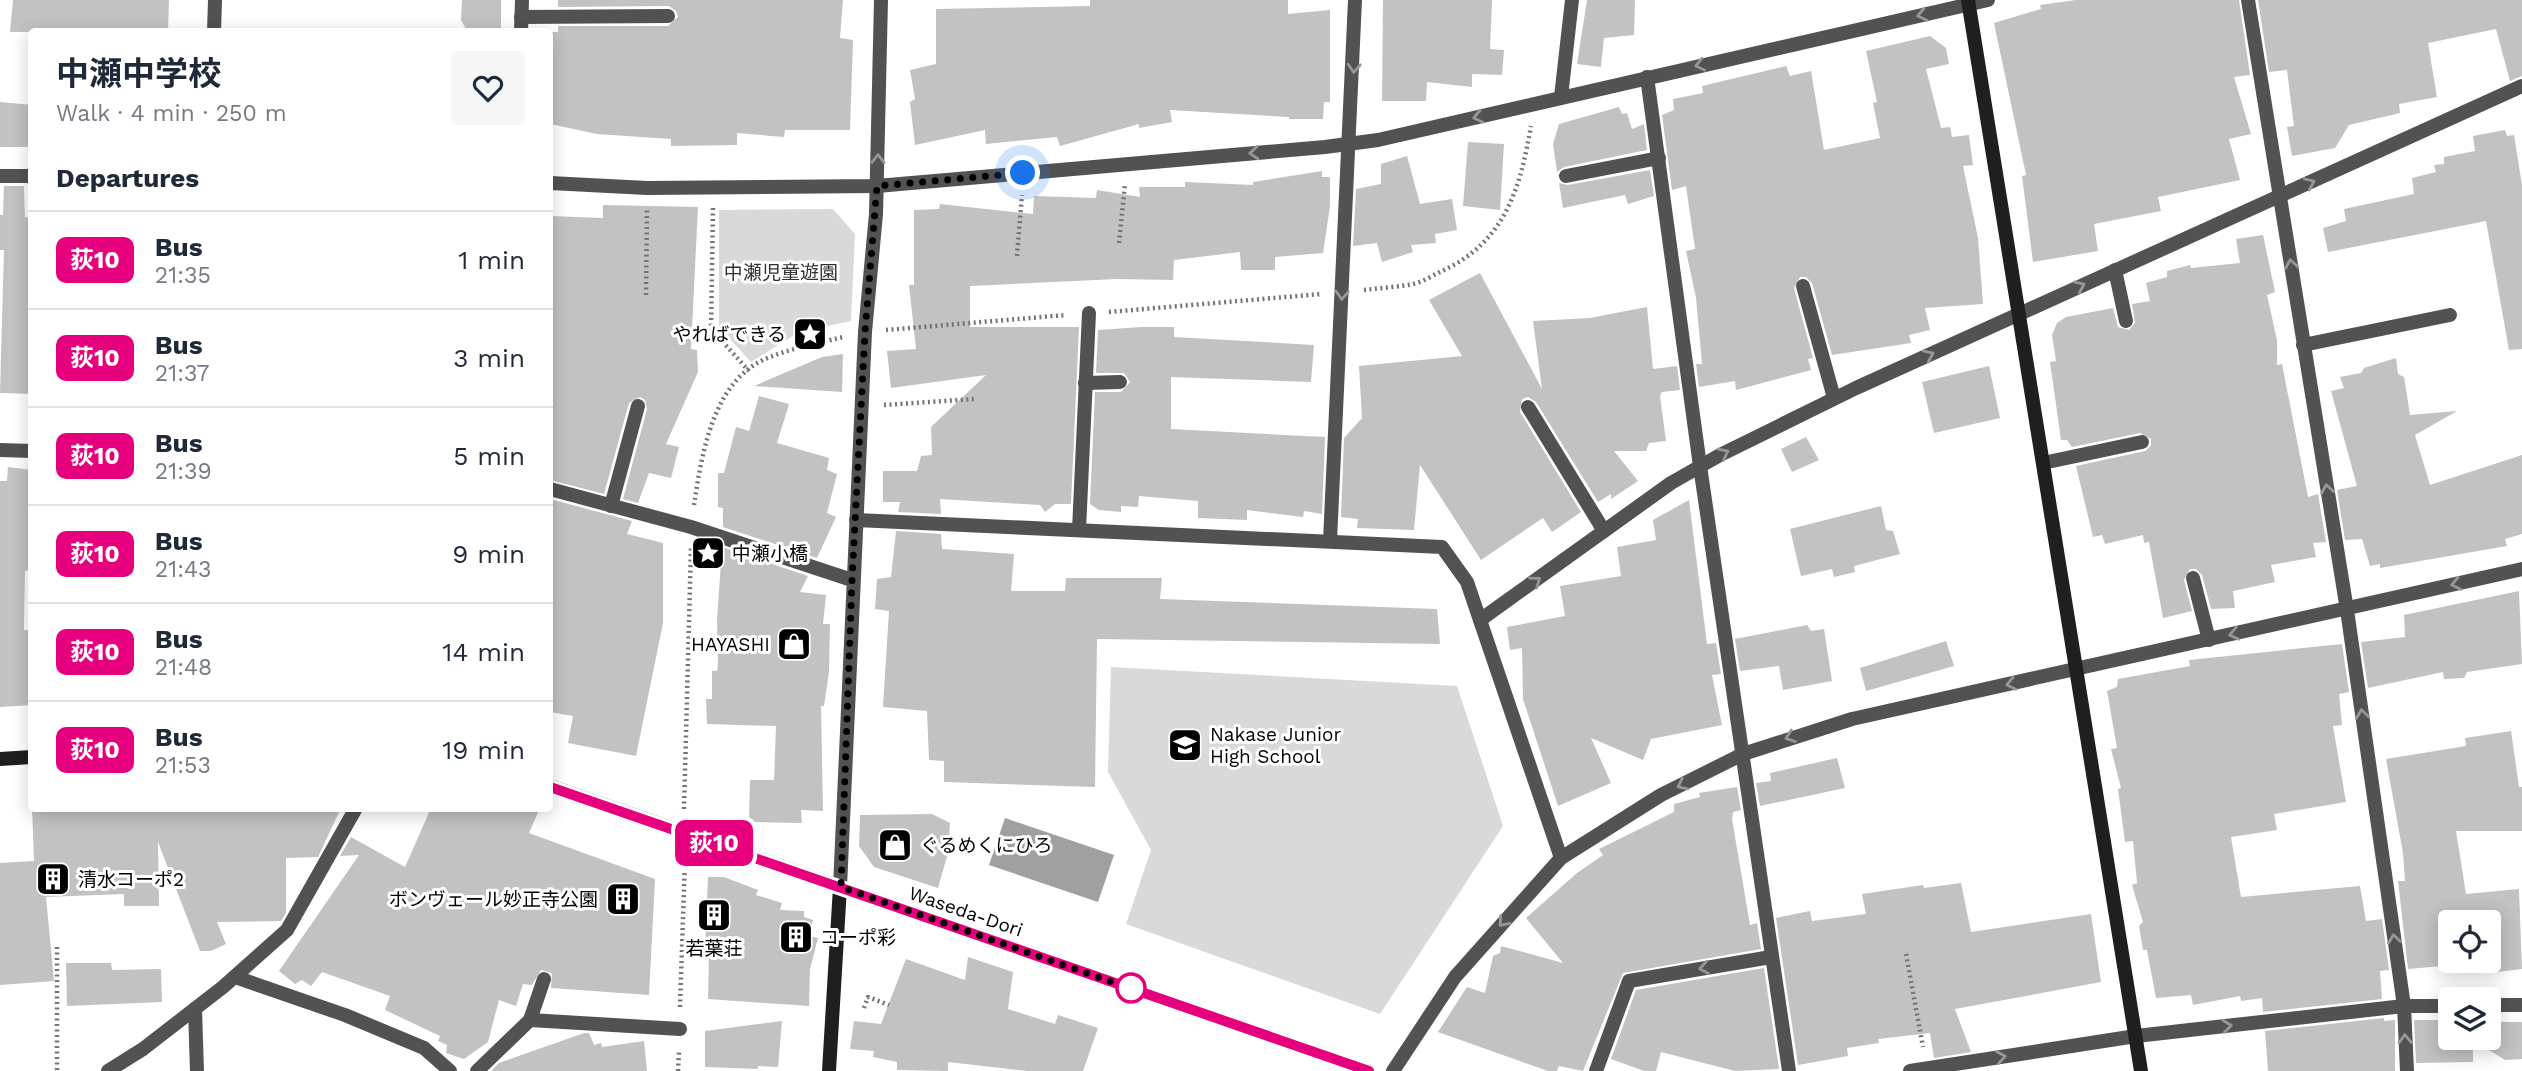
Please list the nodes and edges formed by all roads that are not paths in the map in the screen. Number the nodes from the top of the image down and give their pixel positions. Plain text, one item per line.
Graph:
1 (215, 0) edge
2 (522, 0) edge
3 (881, 0) edge
4 (1355, 0) edge
5 (1572, 0) edge
6 (1988, 0) edge
7 (2248, 0) edge
8 (1969, 2) edge
9 (668, 16) dead end
10 (521, 24) edge
11 (214, 28) edge
12 (1647, 76) junction
13 (2522, 86) edge
14 (1561, 97) junction
15 (1350, 143) junction
16 (1659, 158) junction
17 (0, 176) edge
18 (28, 176) edge
19 (1566, 176) dead end
20 (553, 183) edge
21 (877, 186) junction
22 (2280, 197) junction
23 (2115, 270) junction
24 (1803, 286) dead end
25 (1089, 313) road end
26 (2018, 315) junction
27 (2450, 315) dead end
28 (2126, 321) dead end
29 (2304, 345) junction
30 (1120, 382) dead end
31 (1085, 383) junction
32 (1834, 398) junction
33 (638, 406) dead end
34 (1528, 407) dead end
35 (2142, 442) dead end
36 (0, 450) edge
37 (28, 451) edge
38 (2043, 463) junction
39 (1700, 466) junction
40 (553, 490) edge
41 (611, 506) junction
42 (856, 520) junction
43 (1079, 530) junction
44 (1604, 531) junction
45 (1329, 541) junction
46 (2522, 569) edge
47 (2193, 578) dead end
48 (852, 580) junction
49 (2347, 610) junction
50 (1480, 621) junction
51 (2209, 640) junction
52 (2077, 668) junction
53 (1743, 754) junction
54 (28, 757) edge
55 (0, 759) edge
56 (553, 787) edge
57 (354, 812) edge
58 (1561, 858) junction
59 (841, 887) junction
60 (1771, 957) junction
61 (234, 977) junction
62 (544, 979) dead end
63 (2501, 1005) edge
64 (2522, 1005) edge
65 (2404, 1006) junction
66 (2438, 1006) edge
67 (195, 1009) junction
68 (530, 1020) junction
69 (680, 1030) road end
70 (2136, 1036) junction
71 (107, 1071) edge
72 (197, 1071) edge
73 (450, 1071) edge
74 (477, 1071) edge
75 (829, 1071) edge
76 (1369, 1071) edge
77 (1393, 1071) edge
78 (1595, 1071) edge
79 (1789, 1071) edge
80 (1910, 1071) edge
81 (2141, 1071) edge
82 (2407, 1071) edge

1 - 11 street
2 - 10 street
21 -> 3 street
4 -> 15 street
5 - 14 street
6 - 8 street
7 - 22 street
8 -> 12 street
8 - 26 street
9 - 10 street
12 - 14 street
12 - 16 street
22 -> 13 street
14 -> 15 street
15 -> 21 street
15 -> 45 street
16 - 19 street
16 - 39 street
17 - 18 street
20 - 21 street
21 - 42 street
22 - 23 street
29 -> 22 street
26 -> 23 street
23 - 28 street
24 - 32 street
25 - 31 street
32 -> 26 street
26 - 38 street
27 - 29 street
49 -> 29 street
30 - 31 street
31 - 43 street
39 -> 32 street
33 - 41 street
34 - 44 street
35 - 38 street
36 - 37 street
38 - 52 street
39 - 44 street
39 - 53 street
40 - 41 street
41 - 48 street
42 - 43 street
42 - 48 street
43 - 45 street
50 -> 44 street
45 - 50 street
46 -> 49 street
47 - 51 street
48 - 59 street
49 -> 51 street
65 -> 49 street
50 - 58 street
51 - 52 street
52 -> 53 street
52 - 70 street
53 -> 58 street
53 - 60 street
54 - 55 street
56 - 59 street, Waseda-Dori
57 - 61 street
58 -> 77 street
59 - 75 street
59 - 76 street, Waseda-Dori
60 -> 78 street
60 - 79 street
61 - 67 street
61 - 73 street
62 - 68 street
63 - 64 street
65 - 66 street
70 -> 65 street
82 -> 65 street
67 - 71 street
67 - 72 street
68 - 69 street
68 - 74 street
80 -> 70 street
70 - 81 street

